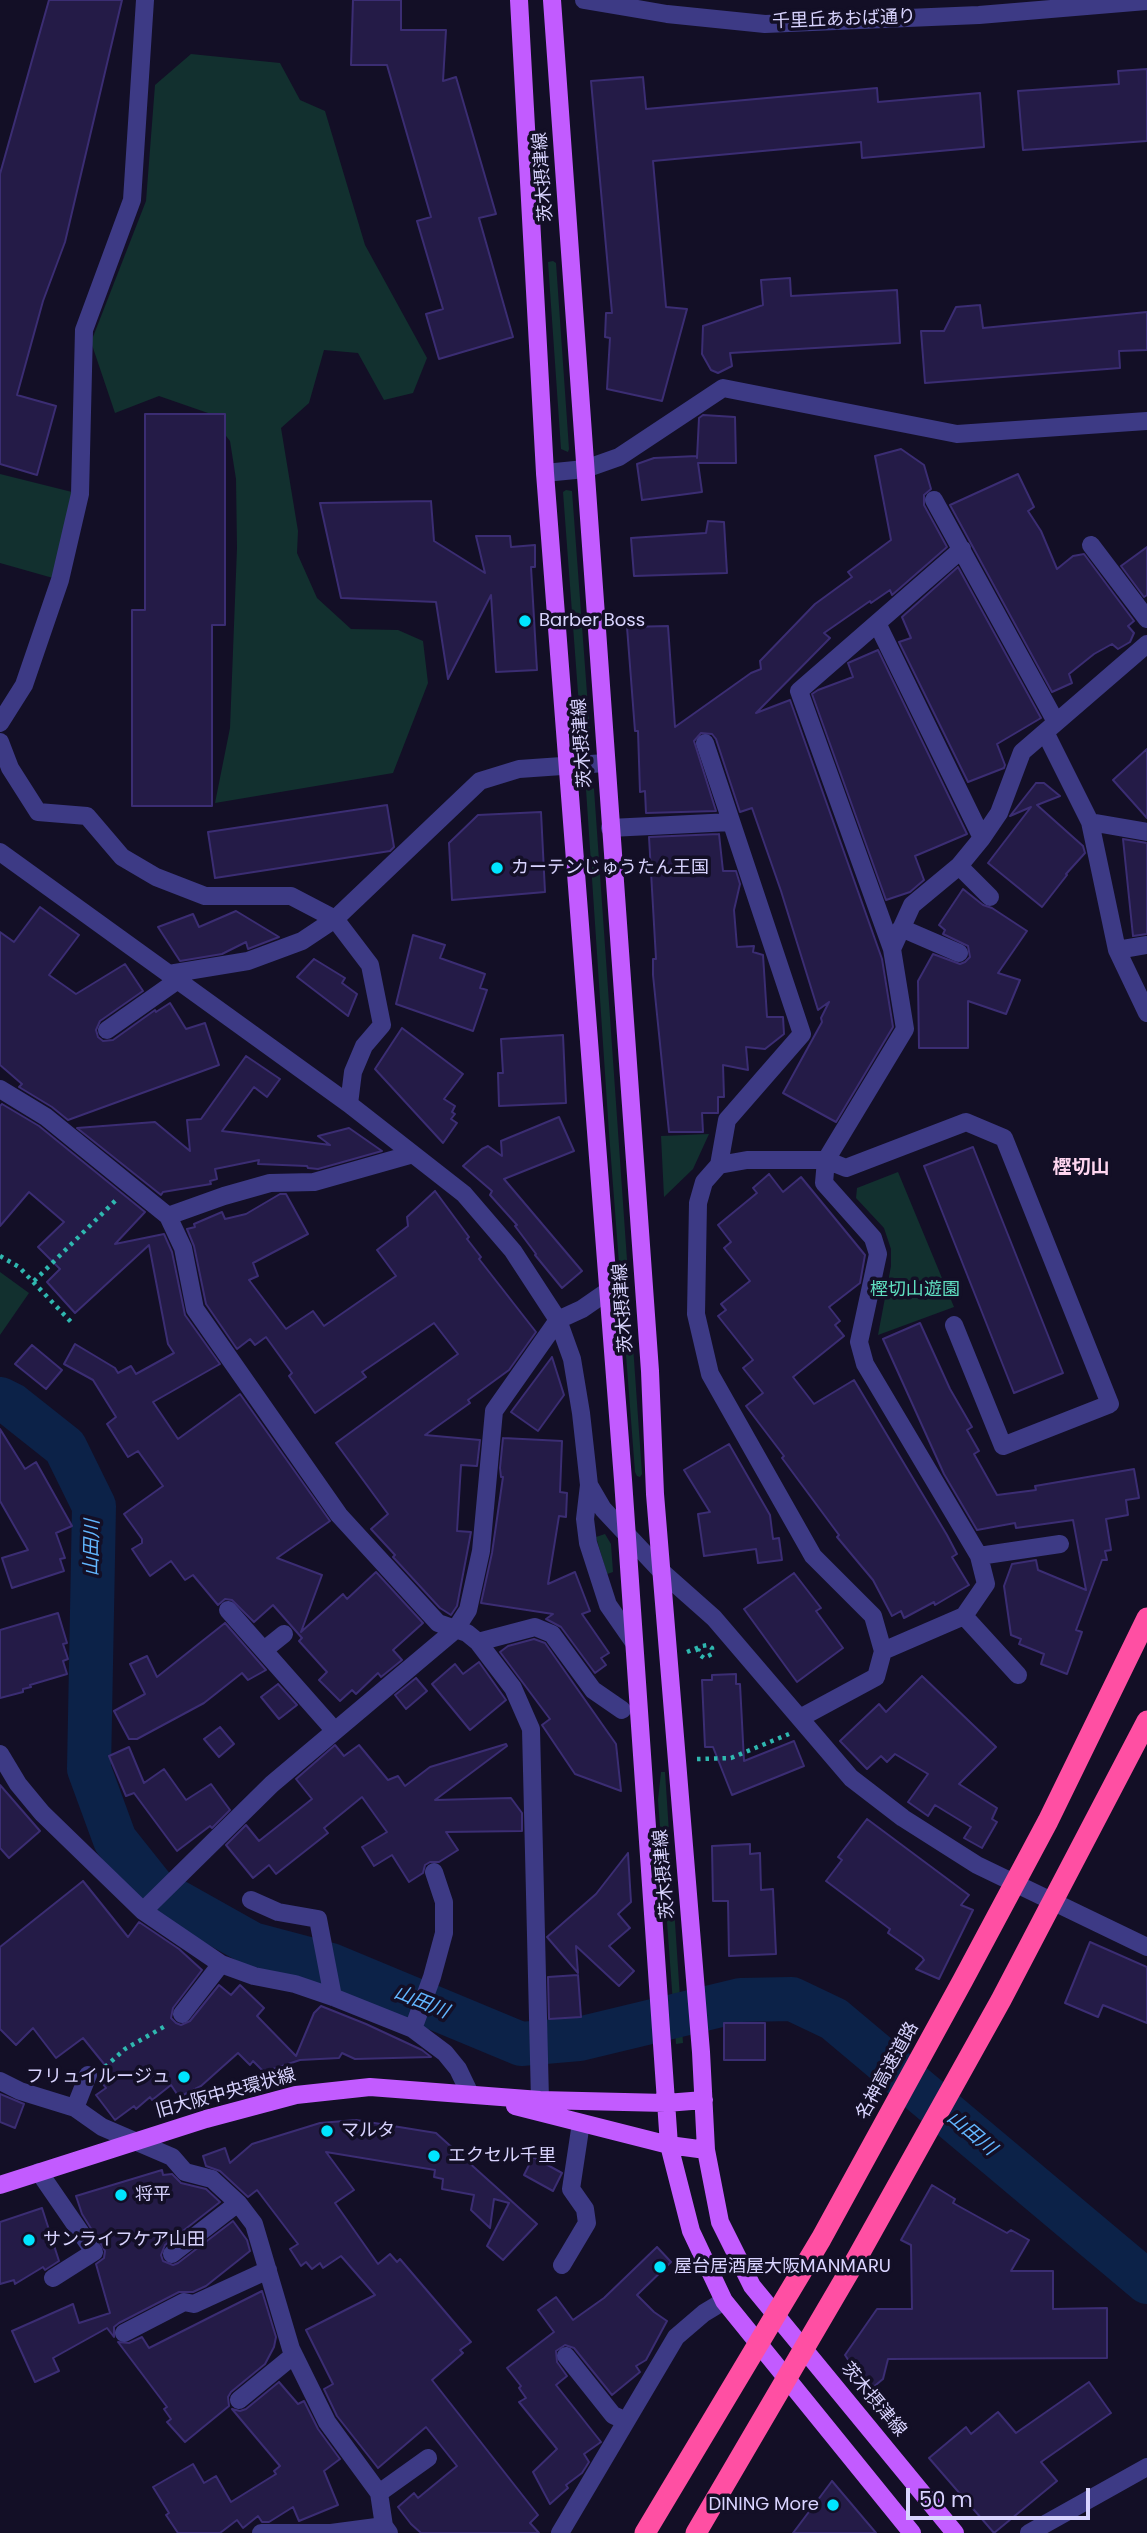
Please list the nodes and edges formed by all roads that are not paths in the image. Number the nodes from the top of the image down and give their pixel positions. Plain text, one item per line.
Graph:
1 (145, 0) edge
2 (519, 0) edge
3 (552, 0) edge
4 (584, 0) edge
5 (1147, 1) edge
6 (1147, 421) edge
7 (585, 469) junction
8 (545, 473) junction
9 (934, 500) dead end
10 (1091, 545) dead end
11 (962, 549) junction
12 (1147, 620) edge
13 (877, 623) junction
14 (1147, 644) edge
15 (0, 723) edge
16 (1051, 727) junction
17 (0, 742) edge
18 (705, 743) dead end
19 (605, 763) junction
20 (566, 765) junction
21 (731, 822) junction
22 (1090, 822) junction
23 (610, 828) junction
24 (1147, 832) edge
25 (982, 838) junction
26 (0, 852) edge
27 (958, 866) junction
28 (990, 897) dead end
29 (335, 919) junction
30 (901, 928) junction
31 (1147, 945) edge
32 (892, 949) junction
33 (1117, 950) junction
34 (958, 953) dead end
35 (173, 977) junction
36 (1147, 1013) edge
37 (107, 1030) dead end
38 (0, 1089) edge
39 (349, 1104) junction
40 (413, 1154) junction
41 (826, 1160) junction
42 (719, 1165) junction
43 (168, 1216) junction
44 (608, 1291) junction
45 (558, 1320) junction
46 (954, 1325) dead end
47 (589, 1485) junction
48 (626, 1535) junction
49 (1060, 1544) dead end
50 (979, 1556) junction
51 (661, 1571) junction
52 (228, 1610) dead end
53 (964, 1616) junction
54 (1147, 1618) edge
55 (455, 1630) junction
56 (284, 1634) dead end
57 (633, 1641) junction
58 (478, 1642) junction
59 (264, 1650) junction
60 (883, 1651) junction
61 (1018, 1675) dead end
62 (622, 1710) dead end
63 (1147, 1720) edge
64 (797, 1725) junction
65 (335, 1731) junction
66 (0, 1755) edge
67 (434, 1872) dead end
68 (251, 1900) dead end
69 (143, 1911) junction
70 (1145, 1941) edge
71 (221, 1964) junction
72 (333, 1997) junction
73 (182, 2014) road end
74 (413, 2029) junction
75 (88, 2075) road end
76 (0, 2081) edge
77 (470, 2094) junction
78 (540, 2099) junction
79 (704, 2100) junction
80 (666, 2103) junction
81 (75, 2108) junction
82 (581, 2123) junction
83 (138, 2141) junction
84 (669, 2145) junction
85 (706, 2150) junction
86 (39, 2172) junction
87 (0, 2185) edge
88 (238, 2203) junction
89 (172, 2254) dead end
90 (562, 2265) dead end
91 (268, 2270) junction
92 (53, 2278) dead end
93 (724, 2301) junction
94 (124, 2333) dead end
95 (294, 2355) junction
96 (566, 2356) dead end
97 (239, 2400) dead end
98 (626, 2421) junction
99 (428, 2458) dead end
100 (1147, 2467) edge
101 (379, 2493) junction
102 (387, 2530) edge
103 (261, 2533) edge
104 (331, 2533) edge
105 (560, 2533) edge
106 (645, 2533) edge
107 (696, 2533) edge
108 (912, 2533) edge
109 (956, 2533) edge
110 (1028, 2533) edge

1 - 15 street
2 - 8 main road, 茨木摂津線
3 - 7 main road, 茨木摂津線
4 - 5 street, 千里丘あおば通り
6 - 7 street
7 - 8 street
7 - 19 main road, 茨木摂津線
8 - 20 main road, 茨木摂津線
9 - 11 street
10 - 12 street
11 - 13 street
11 - 16 street
13 - 25 street
13 - 32 street
14 - 16 street
16 - 22 street
16 - 25 street
17 - 29 street
18 - 21 street
19 - 20 street
19 - 23 main road, 茨木摂津線
20 - 29 street
20 - 44 main road, 茨木摂津線
21 - 23 street
21 - 42 street
22 - 24 street
22 - 33 street
23 - 51 main road, 茨木摂津線
25 - 27 street
26 - 35 street
27 - 28 street
27 - 30 street
29 - 35 street
29 - 39 street
30 - 32 street
30 - 34 street
31 - 33 street
32 - 41 street
33 - 36 street
35 - 37 street
35 - 39 street
38 - 43 street
39 - 40 street
40 - 43 street
40 - 45 street
41 - 42 street
41 - 46 street
41 - 50 street
42 - 60 street
43 - 55 street
44 - 45 street
44 - 48 main road, 茨木摂津線
45 - 47 street
45 - 55 street
47 - 48 street
47 - 57 street
48 - 51 street
48 - 57 main road, 茨木摂津線
49 - 50 street
50 - 53 street
51 - 64 street
51 - 79 main road, 茨木摂津線
52 - 59 street
53 - 60 street
53 - 61 street
54 - 106 highway, 名神高速道路
55 - 58 street
55 - 65 street
56 - 59 street
57 - 80 main road, 茨木摂津線
58 - 62 street
58 - 78 street
59 - 65 street
60 - 64 street
63 - 107 highway
64 - 70 street
65 - 69 street
66 - 69 street
67 - 74 street
68 - 72 street
69 - 71 street
71 - 72 street
71 - 73 street
72 - 74 street
74 - 77 street
75 - 81 street
76 - 81 street
77 - 78 main road, 旧大阪中央環状線
77 - 82 main road, 旧大阪中央環状線
77 - 83 main road, 旧大阪中央環状線
78 - 80 main road, 旧大阪中央環状線
79 - 80 main road, 旧大阪中央環状線
79 - 85 main road, 茨木摂津線
80 - 84 main road, 茨木摂津線
81 - 83 street
82 - 84 main road, 旧大阪中央環状線
82 - 90 street
83 - 86 main road, 旧大阪中央環状線
83 - 88 street
84 - 85 main road, 旧大阪中央環状線
84 - 93 main road, 茨木摂津線
85 - 109 main road, 茨木摂津線
86 - 87 main road, 旧大阪中央環状線
86 - 92 street
88 - 89 street
88 - 91 street
91 - 94 street
91 - 95 street
93 - 98 street
93 - 108 main road, 茨木摂津線
95 - 97 street
95 - 101 street
96 - 98 street
98 - 105 street
99 - 101 street
100 - 110 street
101 - 102 street
102 - 104 street
103 - 104 street

